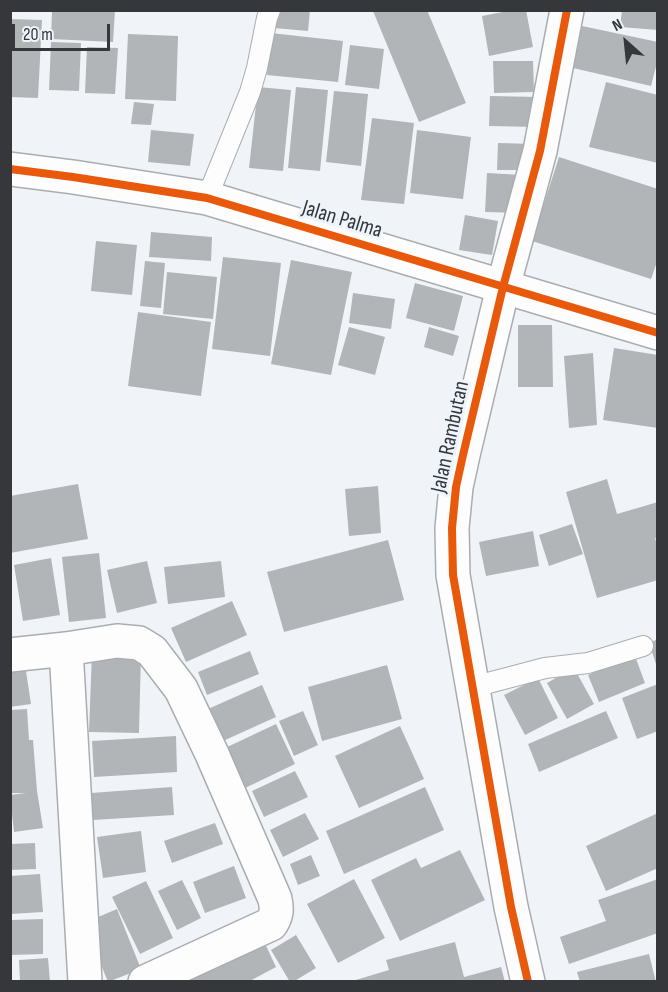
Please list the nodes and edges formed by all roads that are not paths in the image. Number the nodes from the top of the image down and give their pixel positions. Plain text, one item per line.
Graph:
1 (270, 10) edge
2 (567, 10) edge
3 (10, 170) edge
4 (207, 198) junction
5 (503, 287) junction
6 (657, 333) edge
7 (643, 646) dead end
8 (66, 649) junction
9 (10, 655) edge
10 (473, 687) junction
11 (85, 981) edge
12 (145, 981) edge
13 (528, 981) edge

1 - 4 lane
2 - 5 street, Jalan Rambutan
3 - 4 street, Jalan Palma
4 - 5 street, Jalan Palma
5 - 6 street, Jalan Palma
5 - 10 street, Jalan Rambutan
7 - 10 lane
8 - 9 street
8 - 11 street
8 - 12 street
10 - 13 street, Jalan Rambutan

